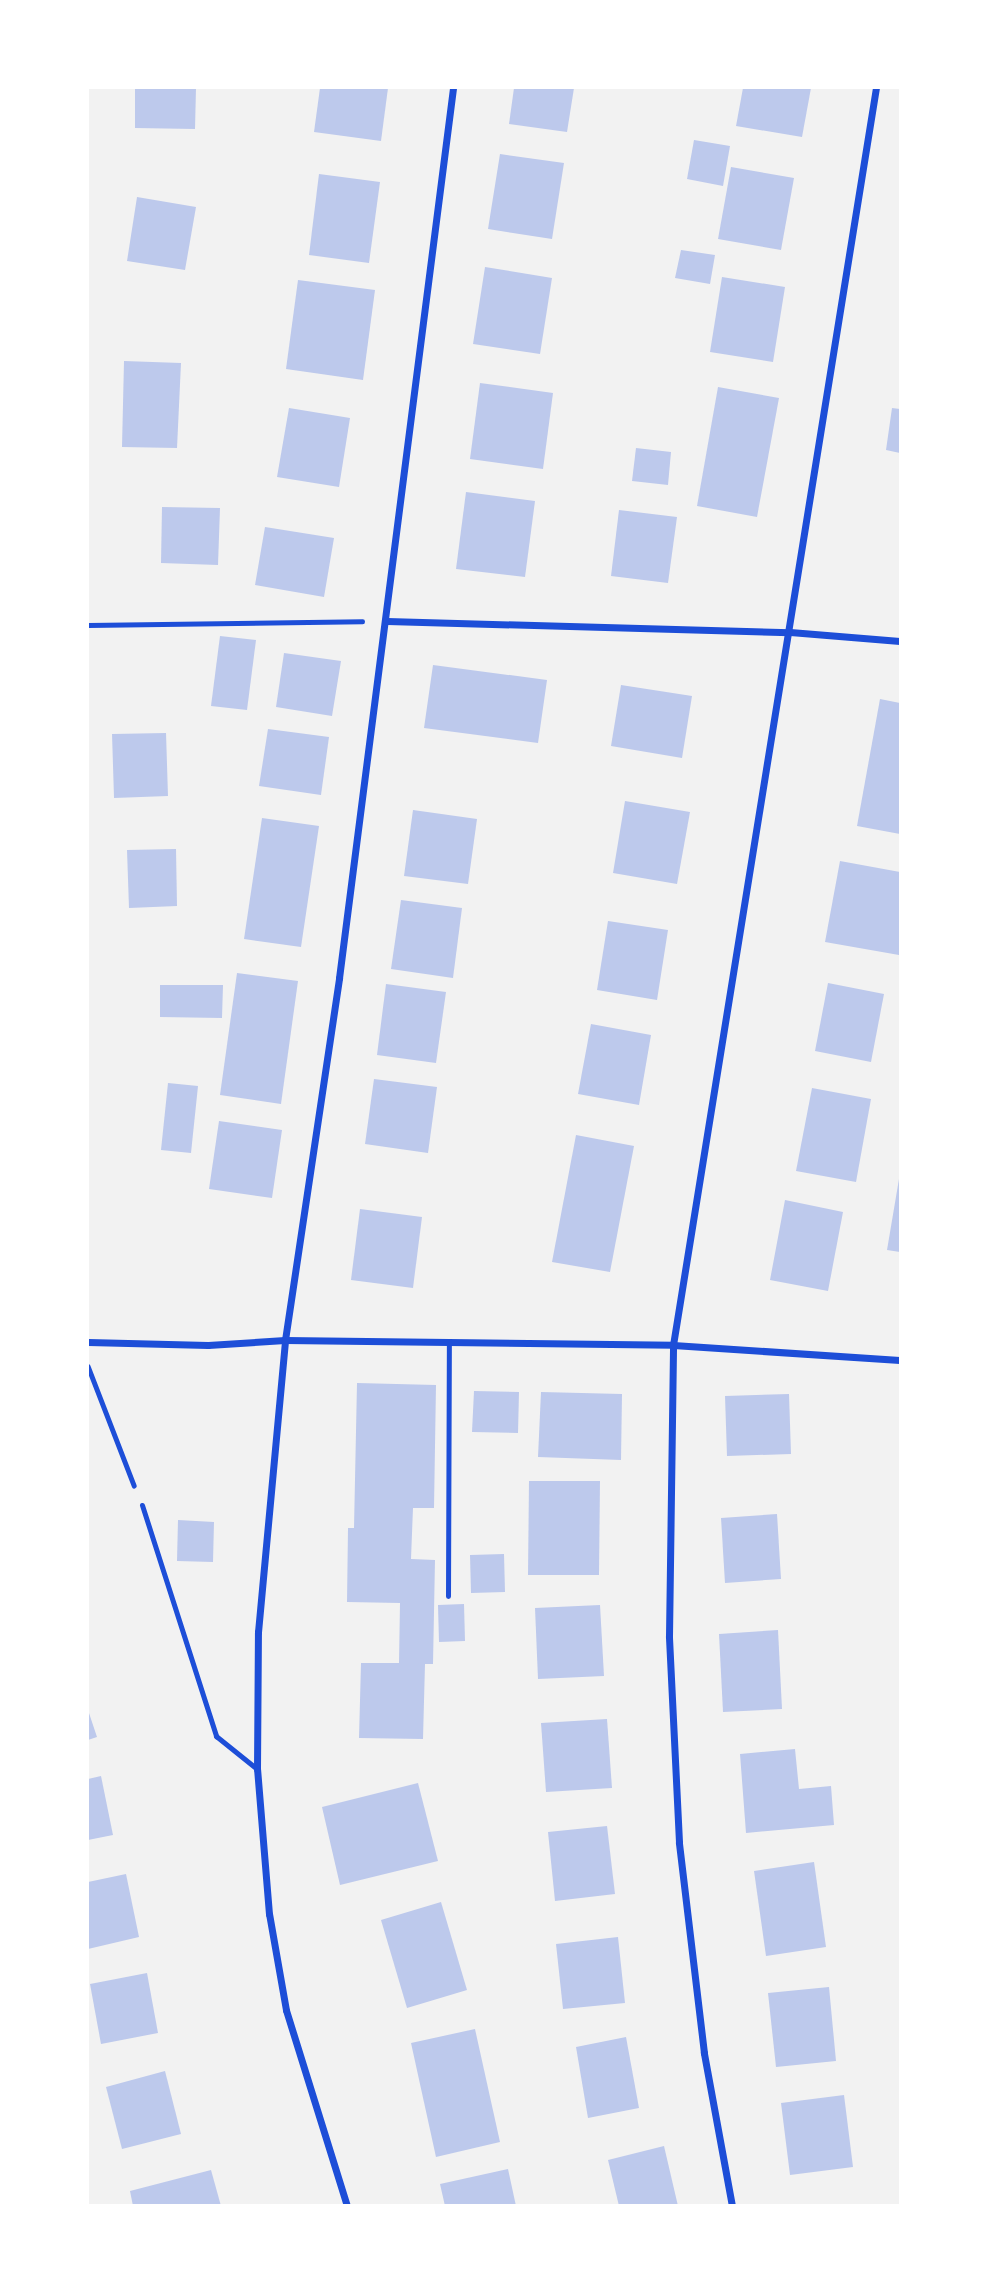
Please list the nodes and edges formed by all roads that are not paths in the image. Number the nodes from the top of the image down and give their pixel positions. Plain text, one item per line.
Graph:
1 (453, 88) edge
2 (876, 88) edge
3 (387, 621) junction
4 (790, 632) junction
5 (901, 641) edge
6 (285, 1340) junction
7 (88, 1342) edge
8 (449, 1342) junction
9 (673, 1345) junction
10 (901, 1360) edge
11 (142, 1505) road end
12 (448, 1596) dead end
13 (257, 1769) junction
14 (347, 2206) edge
15 (732, 2206) edge

1 - 3 street
2 - 4 street
3 - 4 street
3 - 6 street
4 - 5 street
4 - 9 street
6 - 7 street
6 - 8 street
6 - 13 street
8 - 9 street
8 - 12 lane
9 - 10 street
9 - 15 street
11 - 13 lane
13 - 14 street

